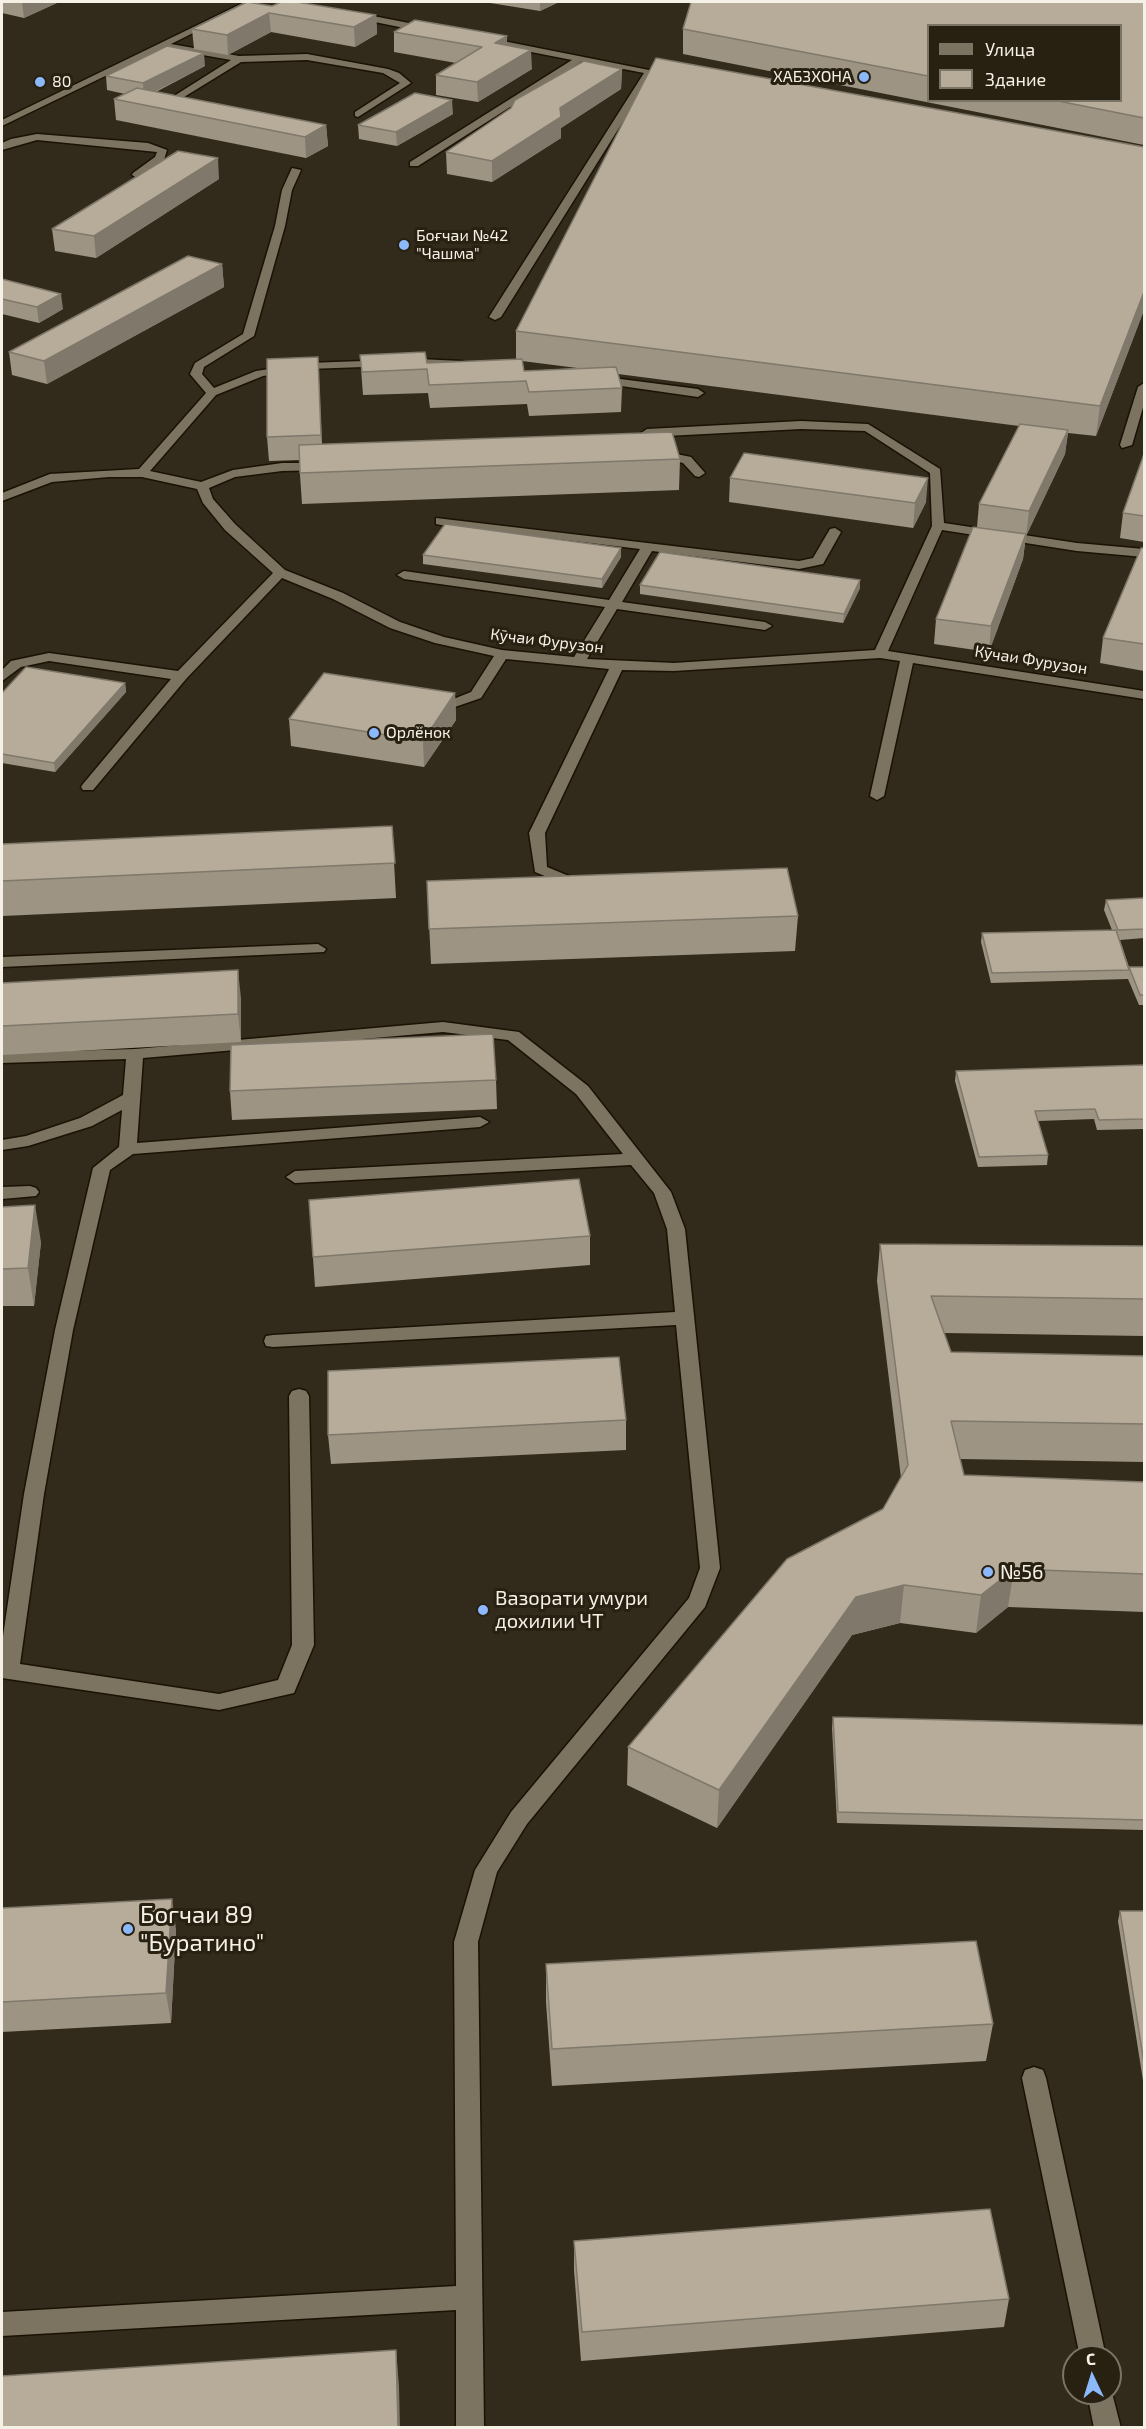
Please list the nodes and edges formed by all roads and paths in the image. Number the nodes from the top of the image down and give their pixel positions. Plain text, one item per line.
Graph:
1 (251, 2) edge
2 (339, 12) edge
3 (442, 32) edge
4 (477, 39) edge
5 (162, 45) junction
6 (581, 58) junction
7 (239, 59) junction
8 (650, 72) junction
9 (685, 78) edge
10 (213, 109) edge
11 (358, 114) dead end
12 (2, 123) edge
13 (2, 147) edge
14 (414, 164) dead end
15 (296, 170) dead end
16 (137, 175) edge
17 (495, 317) dead end
18 (474, 365) edge
19 (580, 378) edge
20 (1144, 387) edge
21 (212, 393) junction
22 (699, 393) dead end
23 (637, 434) edge
24 (1126, 445) dead end
25 (640, 455) edge
26 (342, 465) edge
27 (142, 473) junction
28 (699, 473) dead end
29 (202, 486) junction
30 (2, 497) edge
31 (441, 521) dead end
32 (938, 526) junction
33 (835, 532) dead end
34 (649, 546) junction
35 (1144, 553) edge
36 (280, 573) junction
37 (404, 575) dead end
38 (612, 605) junction
39 (765, 626) dead end
40 (502, 654) junction
41 (880, 654) junction
42 (908, 657) junction
43 (578, 662) junction
44 (616, 666) junction
45 (181, 676) junction
46 (2, 677) edge
47 (1144, 695) edge
48 (419, 700) edge
49 (87, 787) dead end
50 (877, 796) dead end
51 (592, 885) edge
52 (318, 949) dead end
53 (2, 962) edge
54 (135, 1054) junction
55 (2, 1058) edge
56 (131, 1098) junction
57 (480, 1122) dead end
58 (2, 1145) edge
59 (128, 1149) junction
60 (636, 1159) junction
61 (295, 1177) dead end
62 (30, 1192) dead end
63 (2, 1193) edge
64 (684, 1318) junction
65 (273, 1341) dead end
66 (299, 1396) dead end
67 (5, 1670) edge
68 (1034, 2078) dead end
69 (470, 2297) junction
70 (2, 2324) edge
71 (1090, 2345) edge
72 (1103, 2405) edge
73 (470, 2427) edge
74 (1108, 2427) edge

1 - 5 street
2 - 3 street
4 - 6 street
5 - 7 street
5 - 12 street
6 - 8 street
6 - 14 street
7 - 10 street
7 - 11 street
8 - 9 street
8 - 17 street
13 - 16 street
15 - 21 street
18 - 21 street
19 - 22 street
20 - 24 street
21 - 27 street
23 - 32 street
25 - 28 street
26 - 29 street
27 - 29 street
27 - 30 street
29 - 36 street, Кӯчаи Фурузон
31 - 34 street
32 - 35 street
32 - 41 street
33 - 34 street
34 - 38 street
36 - 40 street, Кӯчаи Фурузон
36 - 45 street
37 - 38 street
38 - 39 street
38 - 43 street
40 - 43 street, Кӯчаи Фурузон
40 - 48 street
41 - 42 street, Кӯчаи Фурузон
41 - 44 street, Кӯчаи Фурузон
42 - 47 street, Кӯчаи Фурузон
42 - 50 street
43 - 44 street, Кӯчаи Фурузон
44 - 51 street
45 - 46 street
45 - 49 street
52 - 53 street
54 - 55 street
54 - 56 street
54 - 60 street
56 - 58 street
56 - 59 street
57 - 59 street
59 - 67 street
60 - 61 street
60 - 64 street
62 - 63 street
64 - 65 street
64 - 69 street
66 - 67 street
68 - 71 street
69 - 70 street
69 - 73 street
72 - 74 street

